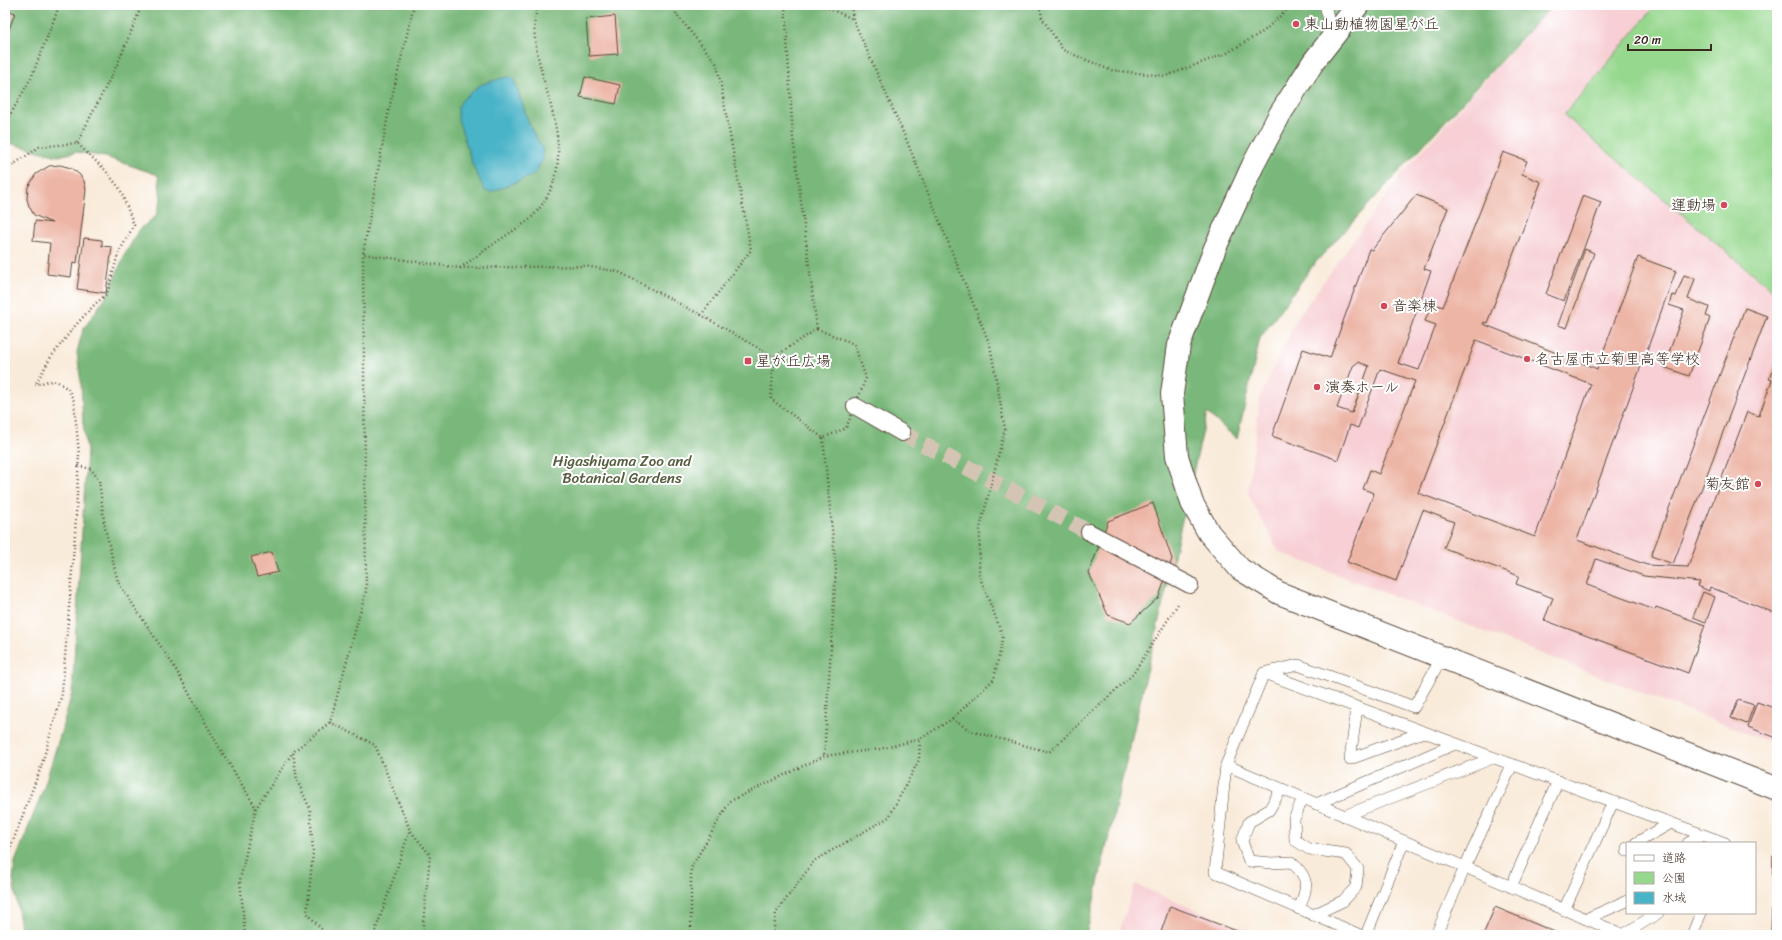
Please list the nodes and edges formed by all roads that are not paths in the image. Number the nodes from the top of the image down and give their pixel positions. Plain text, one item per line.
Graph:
1 (1325, 5) edge
2 (1358, 5) edge
3 (1333, 37) junction
4 (855, 406) road end
5 (902, 433) tunnel mouth
6 (1088, 532) tunnel mouth
7 (1190, 585) road end
8 (1442, 657) junction
9 (1264, 673) junction
10 (1357, 708) junction
11 (1423, 732) junction
12 (1454, 744) junction
13 (1493, 758) junction
14 (1226, 765) junction
15 (1512, 765) junction
16 (1558, 781) junction
17 (1282, 789) junction
18 (1777, 789) edge
19 (1303, 798) junction
20 (1613, 802) junction
21 (1316, 804) junction
22 (1344, 816) junction
23 (1671, 823) junction
24 (1703, 835) junction
25 (1404, 841) junction
26 (1638, 842) edge
27 (1690, 842) edge
28 (1722, 842) edge
29 (1465, 867) junction
30 (1511, 887) junction
31 (1626, 901) edge
32 (1299, 908) junction
33 (1564, 910) junction
34 (1656, 914) edge
35 (1701, 914) edge
36 (1313, 915) junction
37 (1586, 919) junction
38 (1360, 935) edge
39 (1366, 935) edge
40 (1436, 935) edge
41 (1623, 935) edge
42 (1692, 935) edge

1 - 3 lane
2 - 3 street
3 - 8 street
4 - 5 street
6 - 7 street
8 - 9 lane
8 - 18 street
9 - 10 lane
9 - 14 lane
10 - 11 lane
10 - 11 lane
11 - 12 lane
12 - 13 lane
12 - 21 lane
13 - 15 lane
13 - 22 lane
14 - 17 lane
14 - 32 lane
15 - 16 lane
15 - 29 lane
16 - 20 lane
16 - 30 lane
17 - 19 lane
17 - 32 lane
19 - 21 lane
19 - 36 lane
20 - 23 lane
20 - 33 lane
21 - 22 lane
22 - 25 lane
23 - 24 lane
23 - 26 lane
24 - 27 lane
24 - 28 lane
25 - 29 lane
25 - 39 lane
29 - 30 lane
29 - 40 lane
30 - 33 lane
31 - 37 lane
32 - 36 lane
33 - 37 lane
34 - 41 lane
35 - 42 lane
36 - 38 lane
37 - 41 lane

